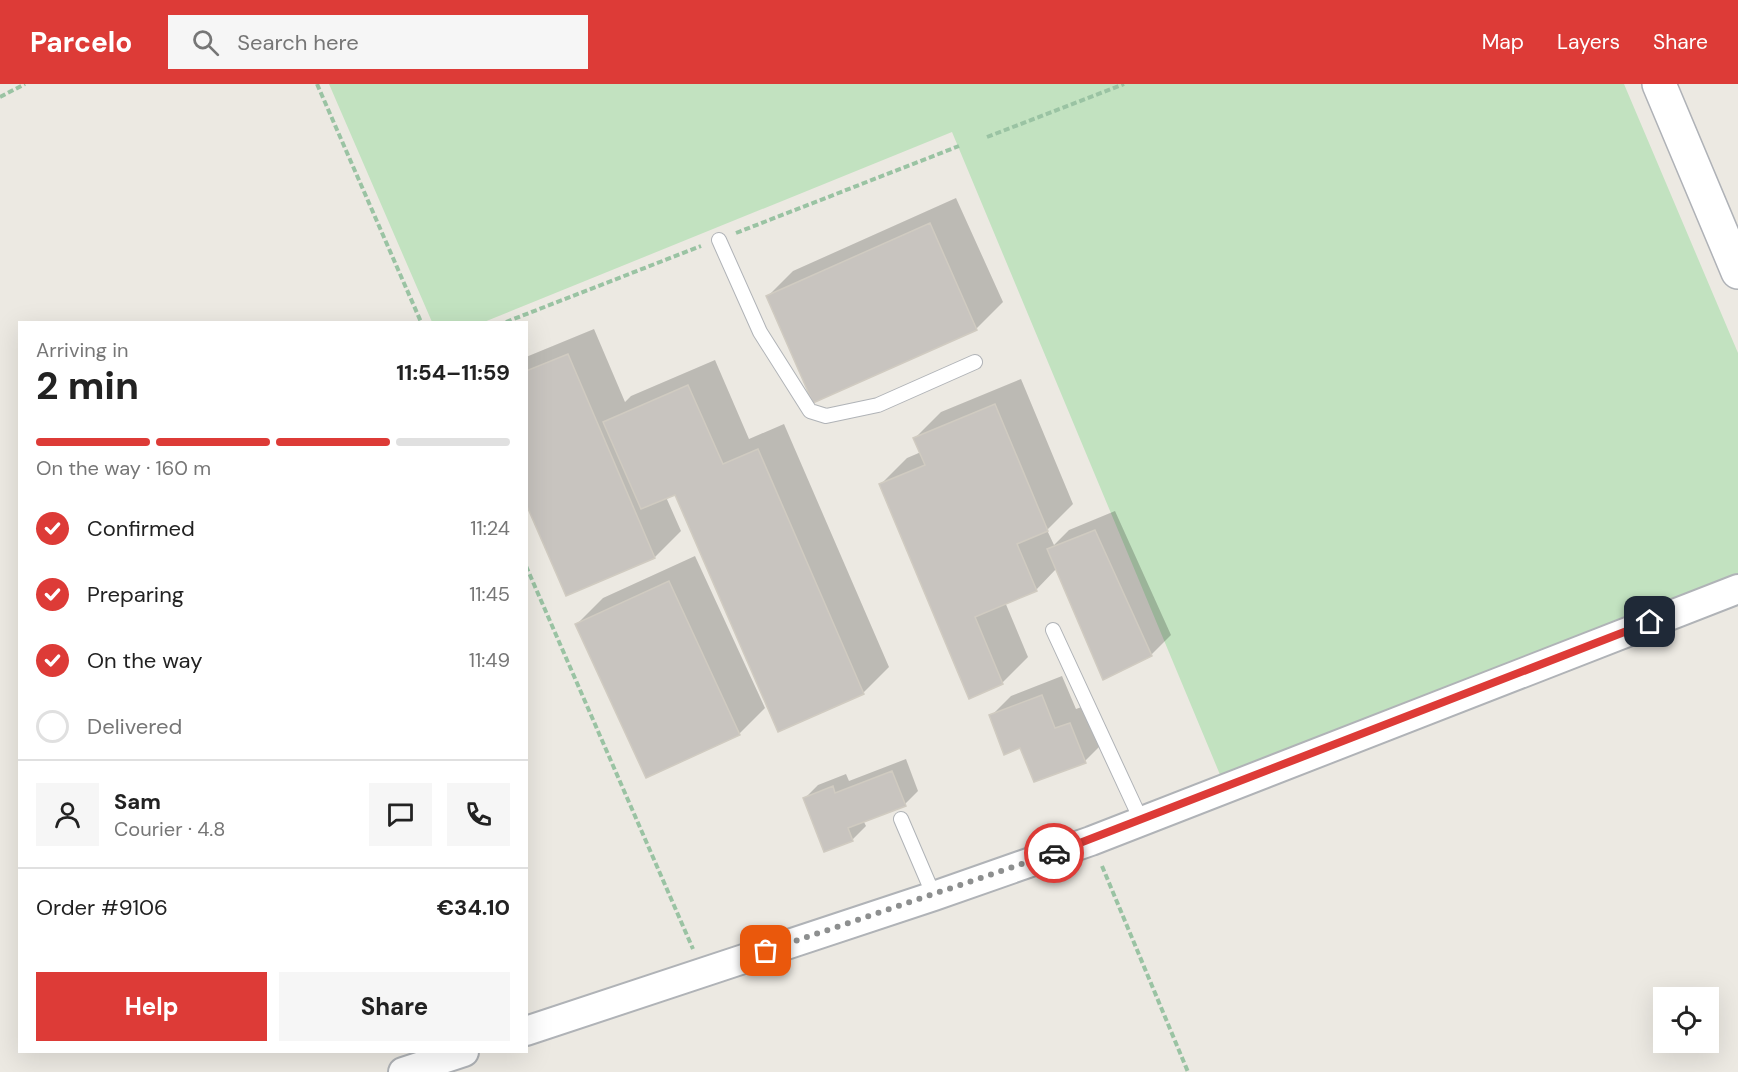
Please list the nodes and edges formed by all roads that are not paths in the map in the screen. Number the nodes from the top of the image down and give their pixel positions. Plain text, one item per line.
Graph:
1 (1659, 84) edge
2 (719, 240) dead end
3 (1738, 272) edge
4 (975, 362) dead end
5 (1738, 589) edge
6 (1053, 630) dead end
7 (902, 819) dead end
8 (1141, 820) junction
9 (934, 896) junction
10 (528, 1030) edge
11 (461, 1053) edge
12 (403, 1072) edge

1 - 3 main road
2 - 4 lane
5 - 8 street
6 - 8 lane
7 - 9 lane
8 - 9 street
9 - 10 street
11 - 12 street

